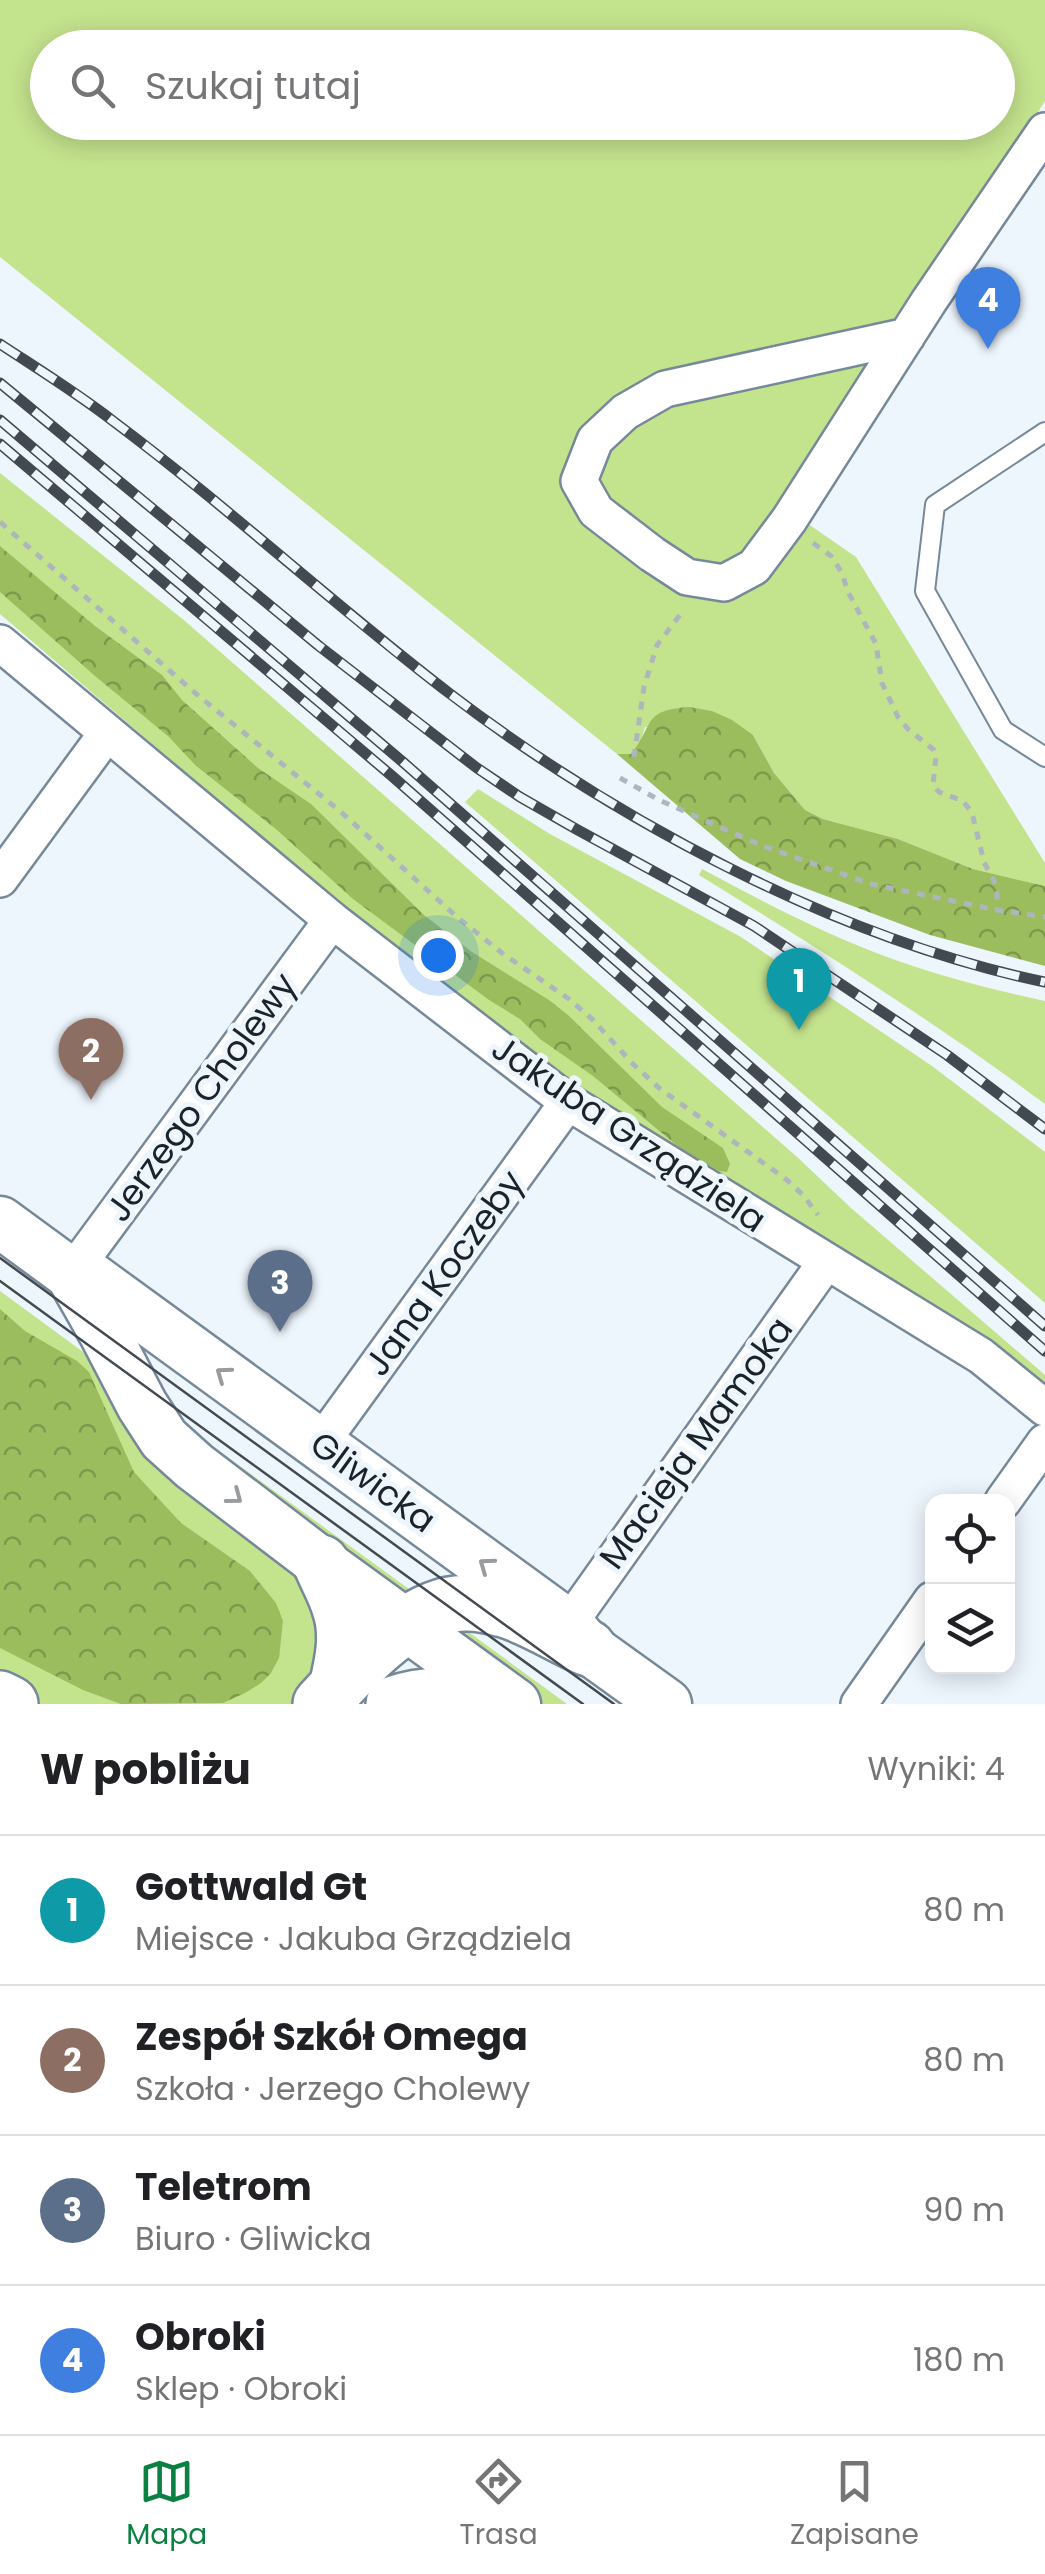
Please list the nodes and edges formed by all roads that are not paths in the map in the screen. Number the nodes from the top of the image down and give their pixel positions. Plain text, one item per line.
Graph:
1 (1045, 131) edge
2 (907, 336) junction
3 (1045, 432) edge
4 (0, 643) edge
5 (108, 733) junction
6 (1045, 756) edge
7 (0, 878) edge
8 (332, 920) junction
9 (568, 1102) junction
10 (0, 1222) edge
11 (826, 1262) junction
12 (71, 1274) junction
13 (1045, 1408) edge
14 (1045, 1442) edge
15 (320, 1444) junction
16 (1009, 1494) edge
17 (322, 1563) junction
18 (925, 1610) edge
19 (408, 1625) junction
20 (578, 1636) junction
21 (329, 1696) edge
22 (0, 1699) edge
23 (10, 1704) edge
24 (394, 1704) edge
25 (491, 1704) edge
26 (515, 1704) edge
27 (666, 1704) edge
28 (859, 1704) edge

1 - 2 street
2 - 2 street
3 - 6 lane
4 - 5 street, Jakuba Grządziela
5 - 7 street
5 - 8 street, Jakuba Grządziela
8 - 9 street, Jakuba Grządziela
8 - 12 street, Jerzego Cholewy
9 - 11 street, Jakuba Grządziela
9 - 15 street, Jana Koczeby
10 - 12 street, Gliwicka
11 - 13 street, Jakuba Grządziela
11 - 20 street, Macieja Mamoka
15 -> 12 street, Gliwicka
12 -> 17 street, Gliwicka
14 - 16 street
20 -> 15 street, Gliwicka
17 - 19 street, Gliwicka
17 - 21 main road
18 - 28 street
19 - 20 main road
19 - 21 main road
19 - 26 street, Gliwicka
20 - 27 street, Gliwicka
22 - 23 main road
24 - 25 main road

